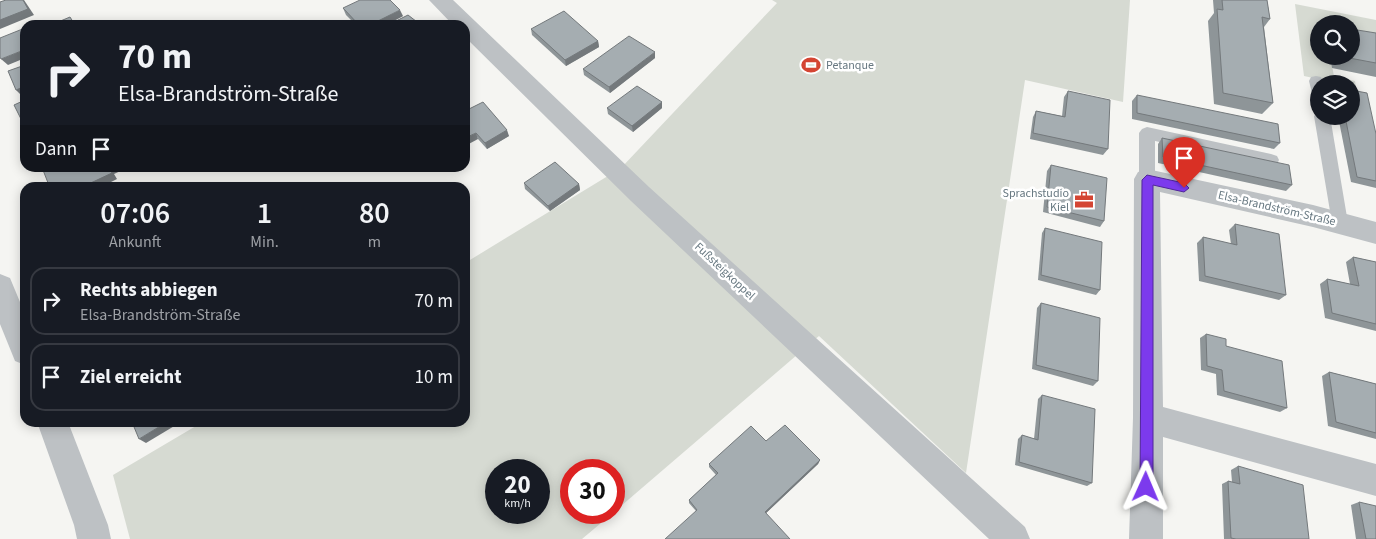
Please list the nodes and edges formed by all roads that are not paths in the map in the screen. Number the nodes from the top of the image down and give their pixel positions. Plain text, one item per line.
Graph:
1 (440, 0) edge
2 (461, 20) edge
3 (470, 29) edge
4 (1324, 125) edge
5 (1271, 160) edge
6 (1147, 180) junction
7 (1340, 223) junction
8 (1376, 233) edge
9 (0, 286) edge
10 (20, 339) edge
11 (1148, 418) junction
12 (54, 427) edge
13 (1376, 480) edge
14 (94, 539) edge
15 (1014, 539) edge
16 (1146, 539) edge

1 - 2 street, Fußsteigkoppel
3 - 15 street, Fußsteigkoppel
4 - 7 lane
5 - 6 lane
6 - 7 street, Elsa-Brandström-Straße
6 - 11 street
7 - 8 street, Elsa-Brandström-Straße
9 - 10 street
11 - 13 street
11 - 16 street
12 - 14 street

